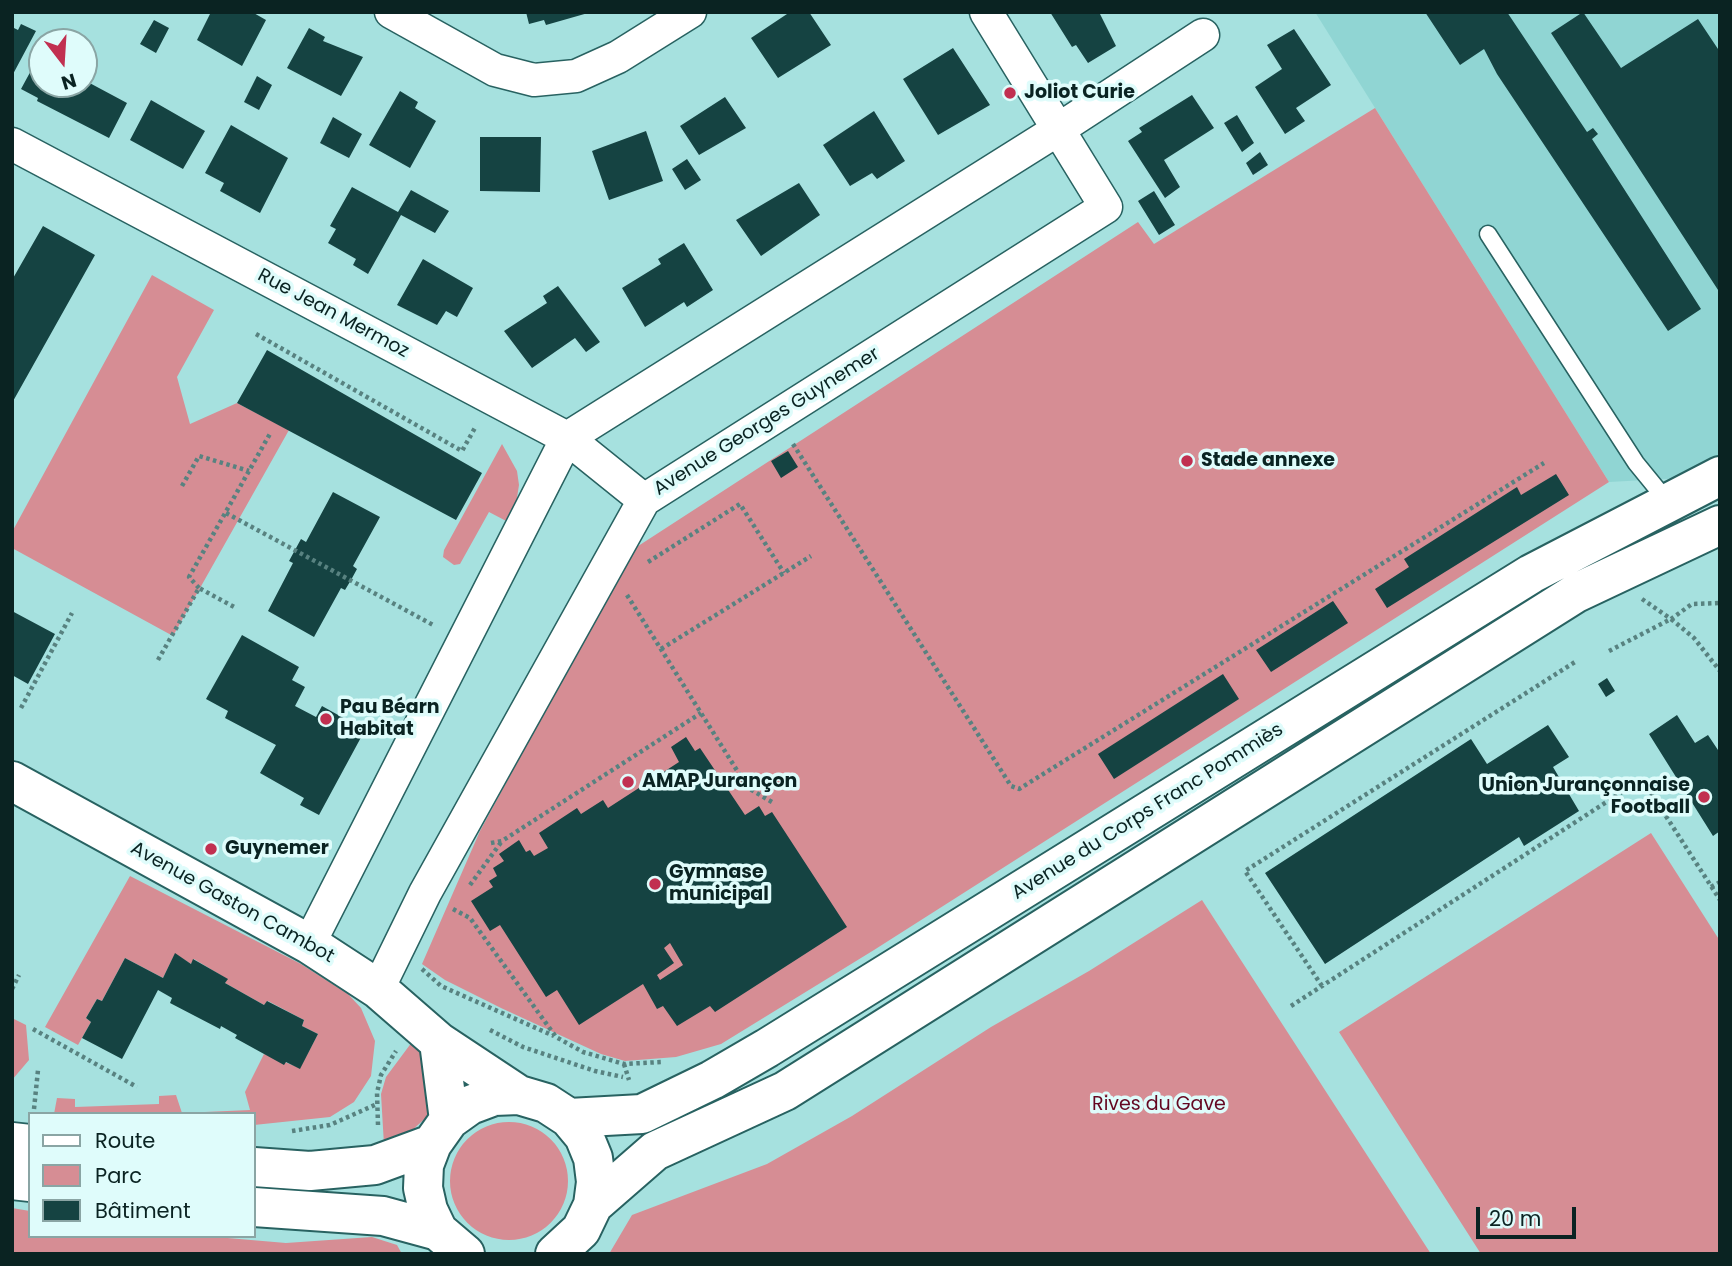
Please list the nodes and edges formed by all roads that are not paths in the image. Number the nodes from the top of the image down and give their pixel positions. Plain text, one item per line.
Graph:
1 (391, 12) edge
2 (690, 12) edge
3 (986, 12) edge
4 (1203, 35) dead end
5 (1059, 129) junction
6 (12, 144) edge
7 (1488, 234) dead end
8 (567, 438) junction
9 (1720, 476) edge
10 (644, 500) junction
11 (1667, 501) junction
12 (1720, 525) edge
13 (12, 781) edge
14 (309, 944) junction
15 (378, 989) junction
16 (439, 1042) junction
17 (519, 1095) junction
18 (569, 1118) junction
19 (440, 1132) junction
20 (256, 1167) edge
21 (593, 1205) junction
22 (256, 1207) edge
23 (452, 1242) edge
24 (555, 1254) edge

1 - 2 street
3 - 5 street, Avenue Georges Guynemer
4 - 5 street
5 - 8 street
5 - 10 street, Avenue Georges Guynemer
6 - 8 street, Rue Jean Mermoz
7 - 11 lane
8 - 10 street, Rue Jean Mermoz
8 - 14 street
9 - 11 main road, Avenue du Corps Franc Pommiès
10 - 15 street, Avenue Georges Guynemer
11 - 18 main road, Avenue du Corps Franc Pommiès
12 - 21 main road
13 - 14 main road, Avenue Gaston Cambot
14 - 15 main road, Avenue Gaston Cambot
15 - 16 main road, Avenue Gaston Cambot
16 - 17 main road, Avenue Gaston Cambot
16 - 19 main road
17 - 18 main road
17 - 19 main road
18 - 21 main road
19 - 20 main road
19 - 23 main road
21 - 24 main road
22 - 23 main road

